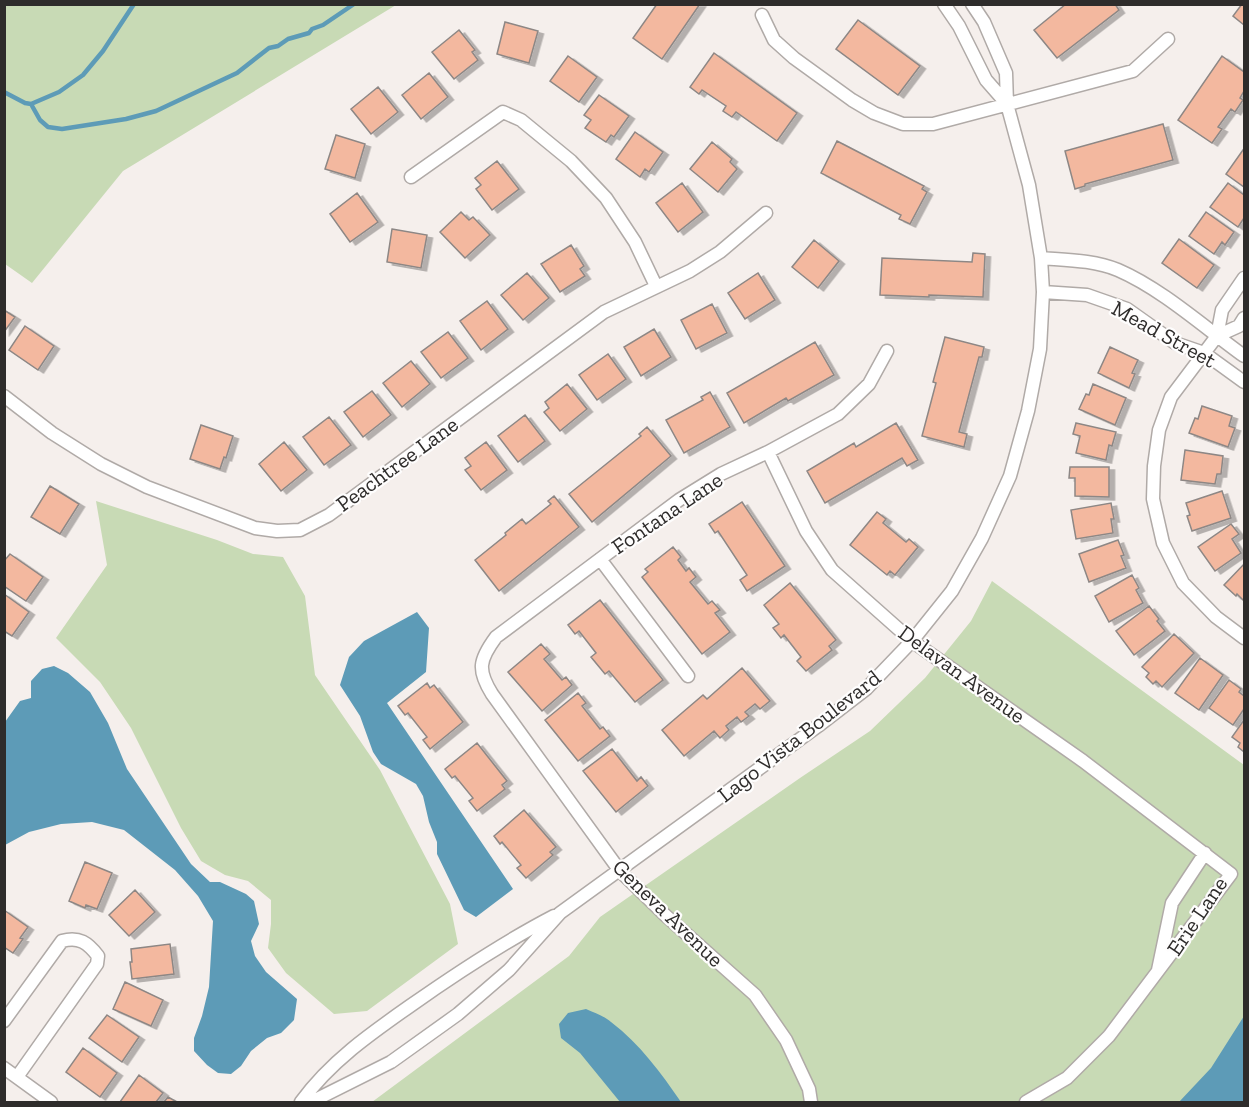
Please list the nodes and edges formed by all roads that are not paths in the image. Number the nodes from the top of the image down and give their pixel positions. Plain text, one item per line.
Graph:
1 (944, 4) edge
2 (972, 4) edge
3 (762, 15) dead end
4 (1168, 39) dead end
5 (1006, 104) junction
6 (411, 177) dead end
7 (766, 213) dead end
8 (1041, 258) junction
9 (1245, 278) edge
10 (656, 286) junction
11 (1043, 292) junction
12 (1245, 318) edge
13 (1217, 336) junction
14 (887, 351) dead end
15 (1204, 353) junction
16 (1245, 356) edge
17 (1245, 382) edge
18 (4, 396) edge
19 (768, 452) junction
20 (600, 559) junction
21 (1245, 638) edge
22 (912, 640) junction
23 (482, 664) joint
24 (688, 676) dead end
25 (1204, 854) junction
26 (620, 871) junction
27 (560, 913) junction
28 (1157, 974) junction
29 (4, 1022) edge
30 (4, 1068) edge
31 (17, 1077) junction
32 (51, 1102) edge
33 (301, 1102) edge
34 (311, 1102) edge
35 (811, 1102) edge
36 (1026, 1102) edge

1 - 5 street, Lago Vista Boulevard
2 - 5 street, Lago Vista Boulevard
3 - 5 street
4 - 5 street
5 - 8 street, Lago Vista Boulevard
6 - 10 street
7 - 10 street, Peachtree Lane
8 - 11 street, Lago Vista Boulevard
8 - 13 street, Mead Street
9 - 13 street
10 - 18 street, Peachtree Lane
11 - 15 street, Mead Street
11 - 22 street, Lago Vista Boulevard
12 - 13 street
13 - 15 street
13 - 16 street, Mead Street
14 - 19 street, Fontana Lane
15 - 17 street, Mead Street
15 - 21 street
19 - 20 street, Fontana Lane
19 - 22 street, Delavan Avenue
20 - 23 street, Fontana Lane
20 - 24 street
22 - 25 street, Delavan Avenue
22 - 26 street, Lago Vista Boulevard
23 - 26 street, Geneva Avenue
25 - 28 street, Erie Lane
25 - 28 street, Erie Lane
26 - 27 street, Lago Vista Boulevard
26 - 35 street, Geneva Avenue
27 - 33 street
27 - 34 street, Lago Vista Boulevard
28 - 36 street, Erie Lane
29 - 31 street
30 - 31 street
31 - 32 street

